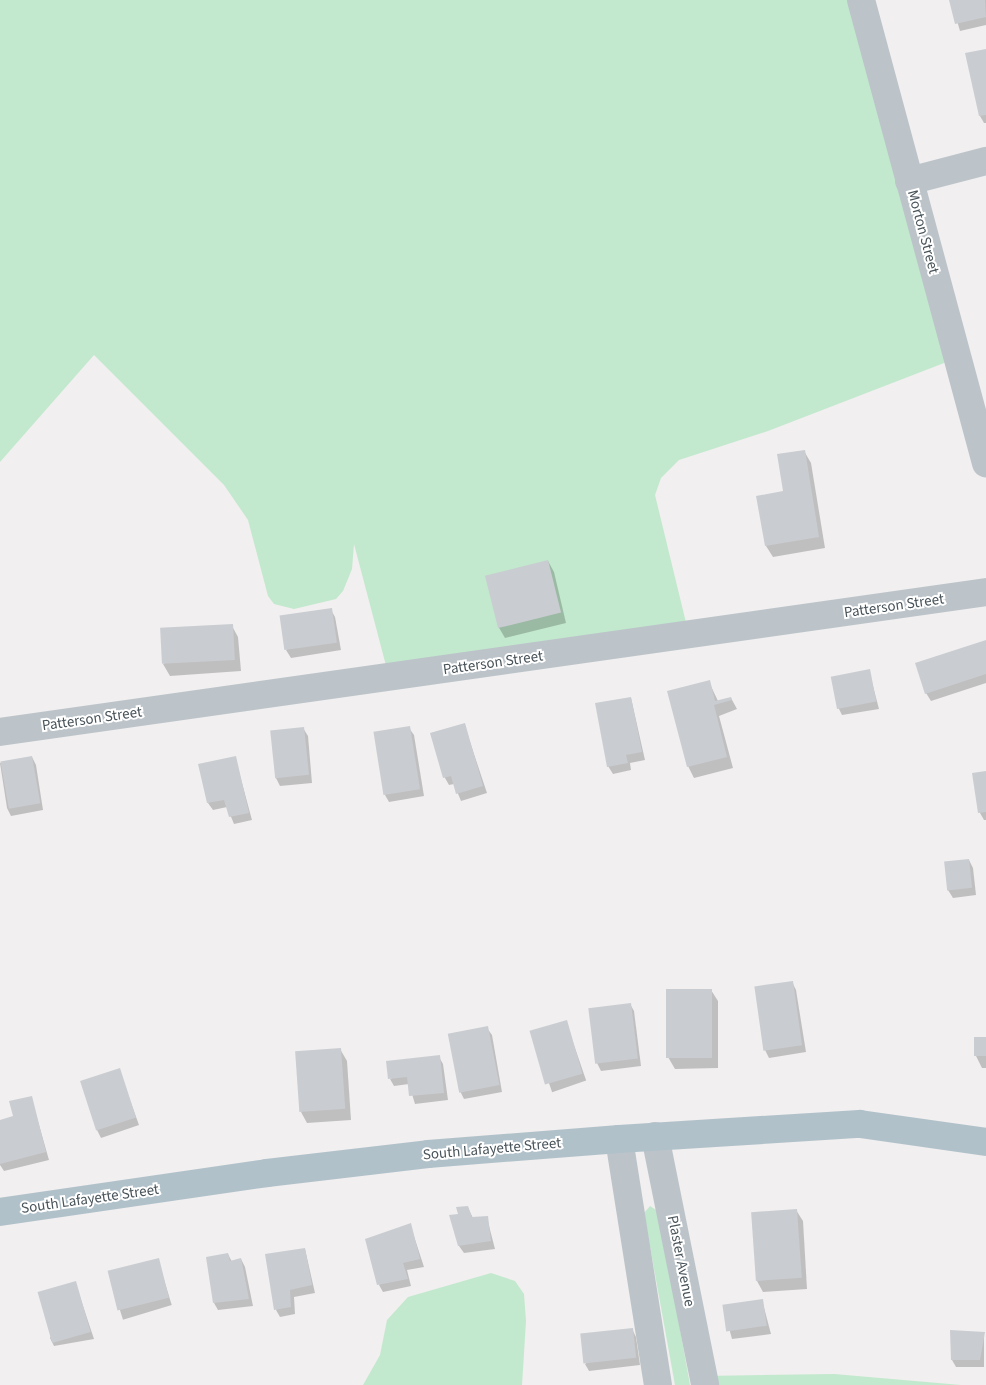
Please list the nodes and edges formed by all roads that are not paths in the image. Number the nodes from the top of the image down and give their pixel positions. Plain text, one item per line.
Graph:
1 (861, 0) edge
2 (986, 161) edge
3 (909, 181) junction
4 (986, 463) edge
5 (986, 592) edge
6 (0, 732) edge
7 (656, 1136) junction
8 (618, 1139) junction
9 (986, 1142) edge
10 (0, 1212) edge
11 (658, 1385) edge
12 (705, 1385) edge

1 - 3 street, Morton Street
2 - 3 street
3 - 4 street, Morton Street
5 - 6 street, Patterson Street
7 - 8 main road, South Lafayette Street
7 - 9 main road, South Lafayette Street
7 - 12 street, Plaster Avenue
8 - 10 main road, South Lafayette Street
8 - 11 street

